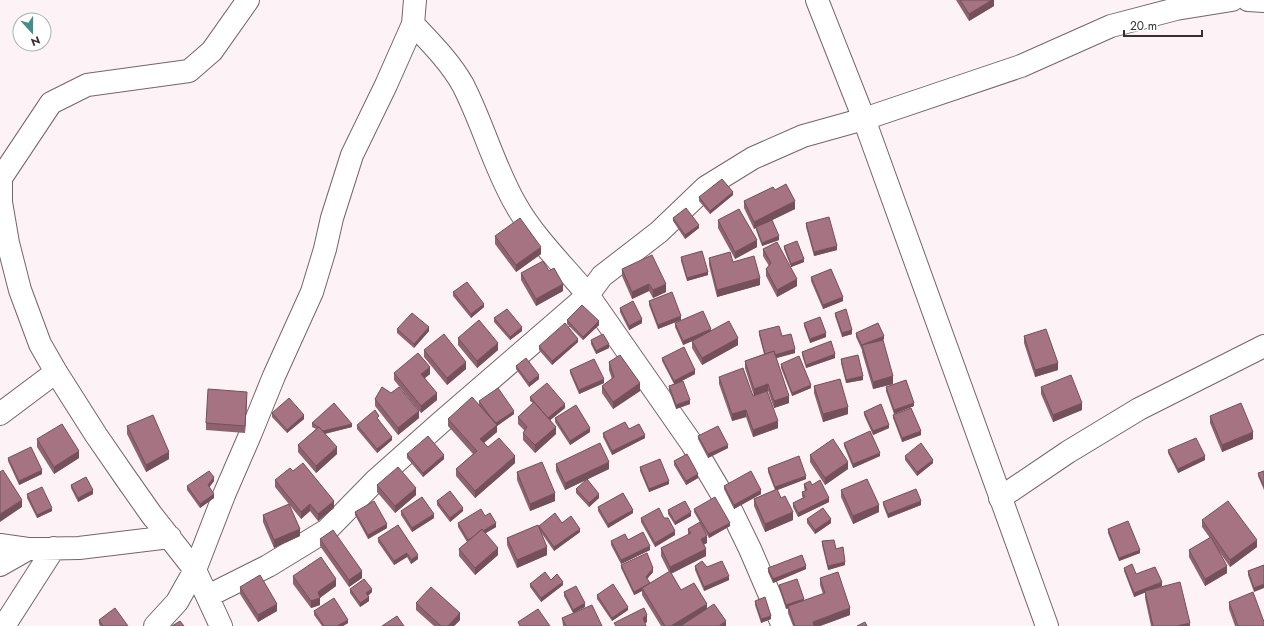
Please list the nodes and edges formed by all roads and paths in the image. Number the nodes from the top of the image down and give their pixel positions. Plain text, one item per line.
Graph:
1 (248, 0) edge
2 (414, 0) edge
3 (817, 0) edge
4 (1232, 0) edge
5 (1248, 0) edge
6 (1264, 1) edge
7 (413, 24) junction
8 (864, 119) junction
9 (588, 295) junction
10 (1264, 346) edge
11 (56, 372) junction
12 (0, 414) edge
13 (1000, 498) junction
14 (170, 537) junction
15 (0, 545) edge
16 (28, 548) junction
17 (54, 548) junction
18 (0, 565) edge
19 (195, 570) junction
20 (208, 596) junction
21 (4, 626) edge
22 (155, 626) edge
23 (221, 626) edge
24 (783, 626) edge
25 (1047, 626) edge

1 - 11 street
2 - 7 street
3 - 8 street
4 - 8 street
5 - 6 street
7 - 9 street
7 - 19 street
8 - 9 street
8 - 13 street
9 - 20 street
9 - 24 street
10 - 13 street
11 - 12 street
11 - 14 street
13 - 25 street
14 - 17 street
14 - 19 street
15 - 16 street
16 - 17 street
16 - 18 street
17 - 21 street
19 - 20 street
19 - 22 street
20 - 23 street

